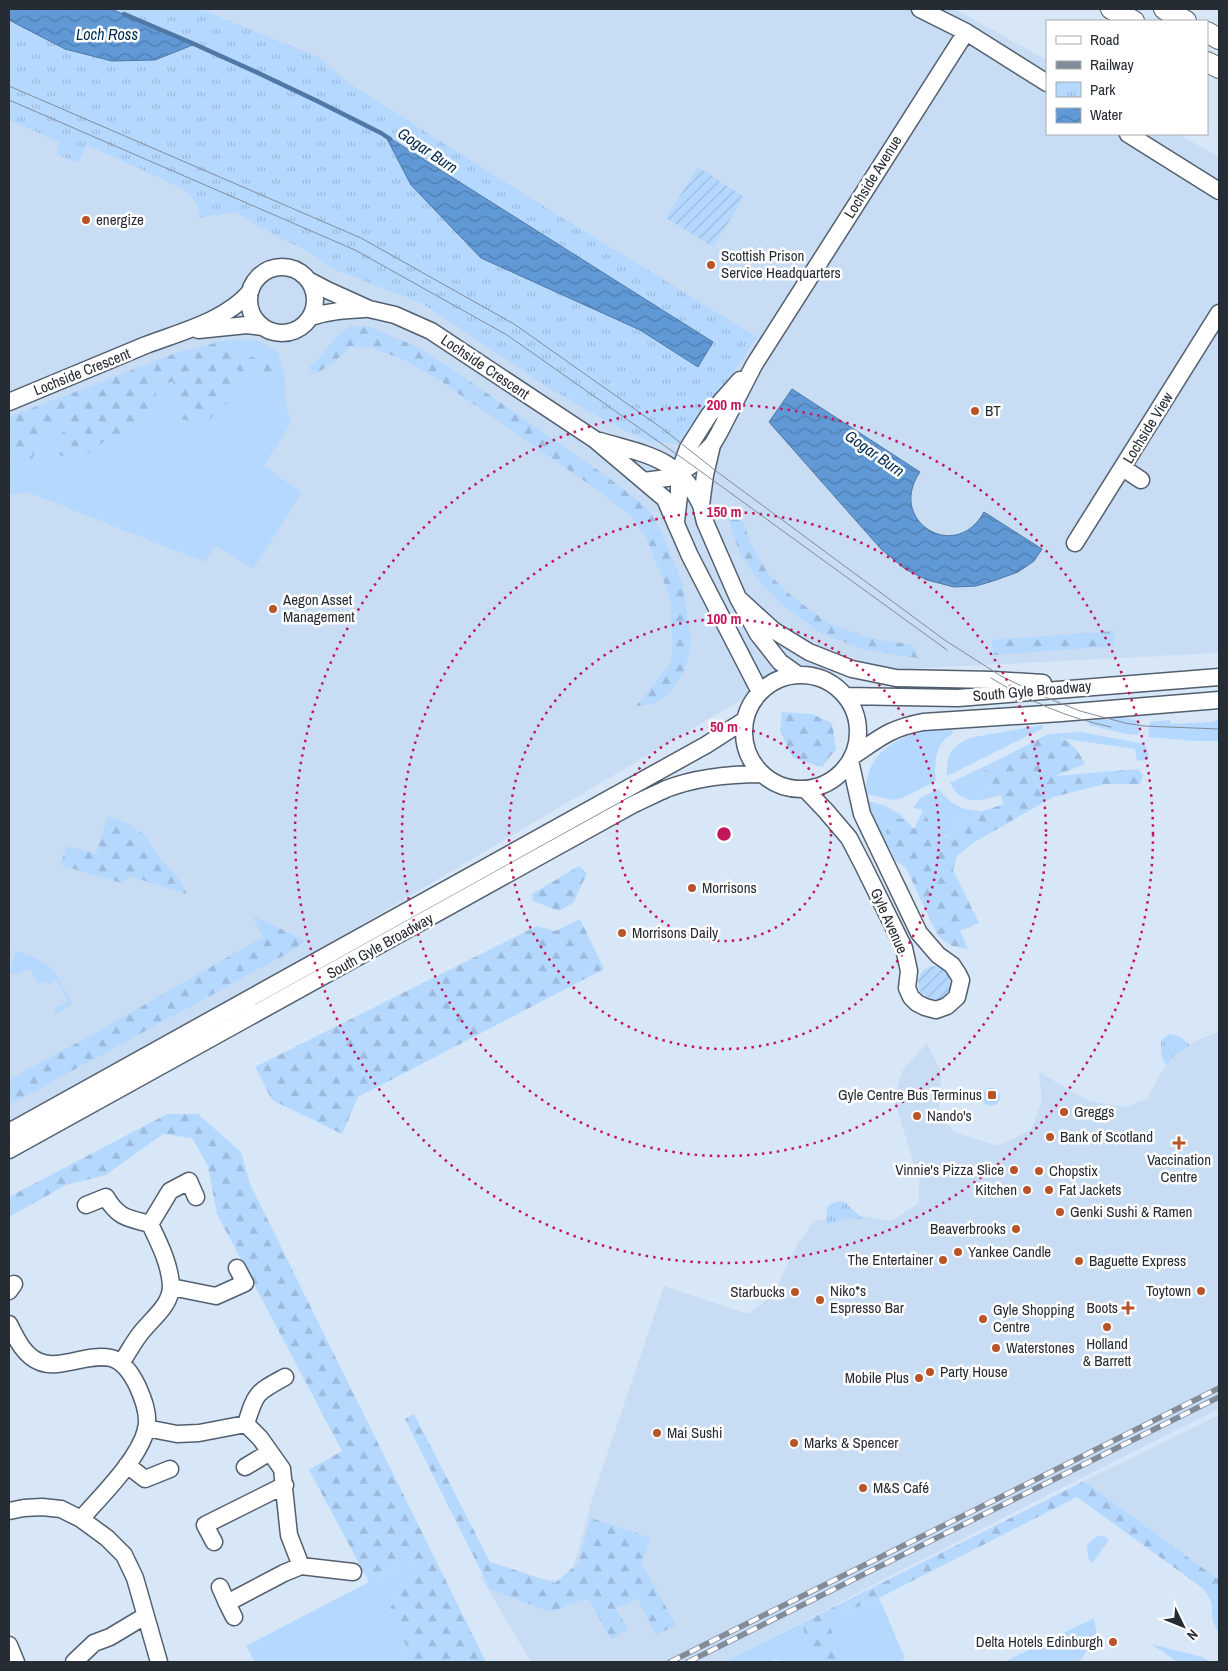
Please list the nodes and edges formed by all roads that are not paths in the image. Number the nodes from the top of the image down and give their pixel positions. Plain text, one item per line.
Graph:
1 (920, 9) edge
2 (1111, 9) edge
3 (1164, 9) edge
4 (1132, 20) edge
5 (1184, 20) edge
6 (966, 32) junction
7 (1208, 33) edge
8 (1219, 39) edge
9 (1046, 82) edge
10 (1130, 135) edge
11 (1219, 191) edge
12 (310, 281) junction
13 (250, 292) junction
14 (369, 309) junction
15 (1219, 314) edge
16 (311, 318) junction
17 (263, 327) junction
18 (182, 332) junction
19 (1213, 336) edge
20 (754, 365) junction
21 (9, 402) edge
22 (594, 439) junction
23 (691, 442) junction
24 (712, 445) junction
25 (652, 456) junction
26 (1123, 468) junction
27 (679, 473) junction
28 (1141, 480) dead end
29 (644, 481) junction
30 (701, 505) junction
31 (676, 521) junction
32 (1075, 543) dead end
33 (738, 598) junction
34 (798, 675) junction
35 (1219, 677) edge
36 (1084, 687) junction
37 (760, 692) junction
38 (845, 696) junction
39 (1219, 700) edge
40 (745, 720) junction
41 (853, 759) junction
42 (762, 774) junction
43 (805, 789) junction
44 (9, 1132) edge
45 (9, 1150) edge
46 (196, 1197) dead end
47 (86, 1205) dead end
48 (150, 1224) junction
49 (236, 1268) dead end
50 (171, 1287) junction
51 (9, 1324) edge
52 (121, 1363) junction
53 (285, 1377) dead end
54 (246, 1424) junction
55 (146, 1428) junction
56 (270, 1452) junction
57 (127, 1465) junction
58 (245, 1468) dead end
59 (170, 1469) dead end
60 (285, 1485) junction
61 (9, 1511) edge
62 (82, 1520) junction
63 (214, 1542) dead end
64 (301, 1566) junction
65 (353, 1572) dead end
66 (220, 1587) dead end
67 (145, 1616) junction
68 (9, 1645) edge
69 (16, 1662) edge
70 (74, 1662) edge
71 (159, 1662) edge

1 - 6 street
2 - 4 main road
3 - 5 main road
6 - 9 street
6 - 20 street, Lochside Avenue
7 - 8 main road
10 - 11 street
12 - 13 street, Lochside Crescent
12 - 14 street, Lochside Crescent
12 - 16 street
13 - 17 street
13 - 18 street, Lochside Crescent
14 - 16 street, Lochside Crescent
14 - 22 street, Lochside Crescent
15 - 19 street, Lochside View
16 - 17 street, Lochside Crescent
17 - 18 street, Lochside Crescent
18 - 21 street, Lochside Crescent
19 - 26 street, Lochside View
20 - 23 street, Lochside Avenue
20 - 24 street, Lochside Avenue
22 - 25 street, Lochside Crescent
22 - 29 street, Lochside Crescent
23 - 25 street, Lochside Crescent
23 - 27 street, Lochside Avenue
24 - 27 street, Lochside Avenue
24 - 30 street
25 - 27 street, Lochside Crescent
26 - 28 street
26 - 32 street, Lochside View
27 - 29 street, Lochside Avenue
27 - 30 street, Lochside Crescent
27 - 31 street, Lochside Avenue
29 - 31 street, Lochside Crescent
30 - 33 street
31 - 37 street, Lochside Crescent
33 - 34 street
33 - 36 street
34 - 37 street, South Gyle Broadway
34 - 38 street, South Gyle Broadway
35 - 36 street, South Gyle Broadway
36 - 38 street, South Gyle Broadway
37 - 40 street, South Gyle Broadway
38 - 41 street, South Gyle Broadway
39 - 41 street, South Gyle Broadway
40 - 42 street, South Gyle Broadway
40 - 44 street, South Gyle Broadway
41 - 43 street, South Gyle Broadway
41 - 43 street, Gyle Avenue
42 - 43 street, South Gyle Broadway
42 - 45 street, South Gyle Broadway
46 - 48 street
47 - 48 street
48 - 50 street
49 - 50 street
50 - 52 street
51 - 52 street
52 - 55 street
53 - 54 street
54 - 55 street
54 - 56 street
55 - 57 street
56 - 58 street
56 - 60 street
57 - 59 street
57 - 62 street
60 - 63 street
60 - 64 street
61 - 62 street
62 - 67 street
64 - 65 street
64 - 66 street
67 - 70 street
67 - 71 street
68 - 69 street

